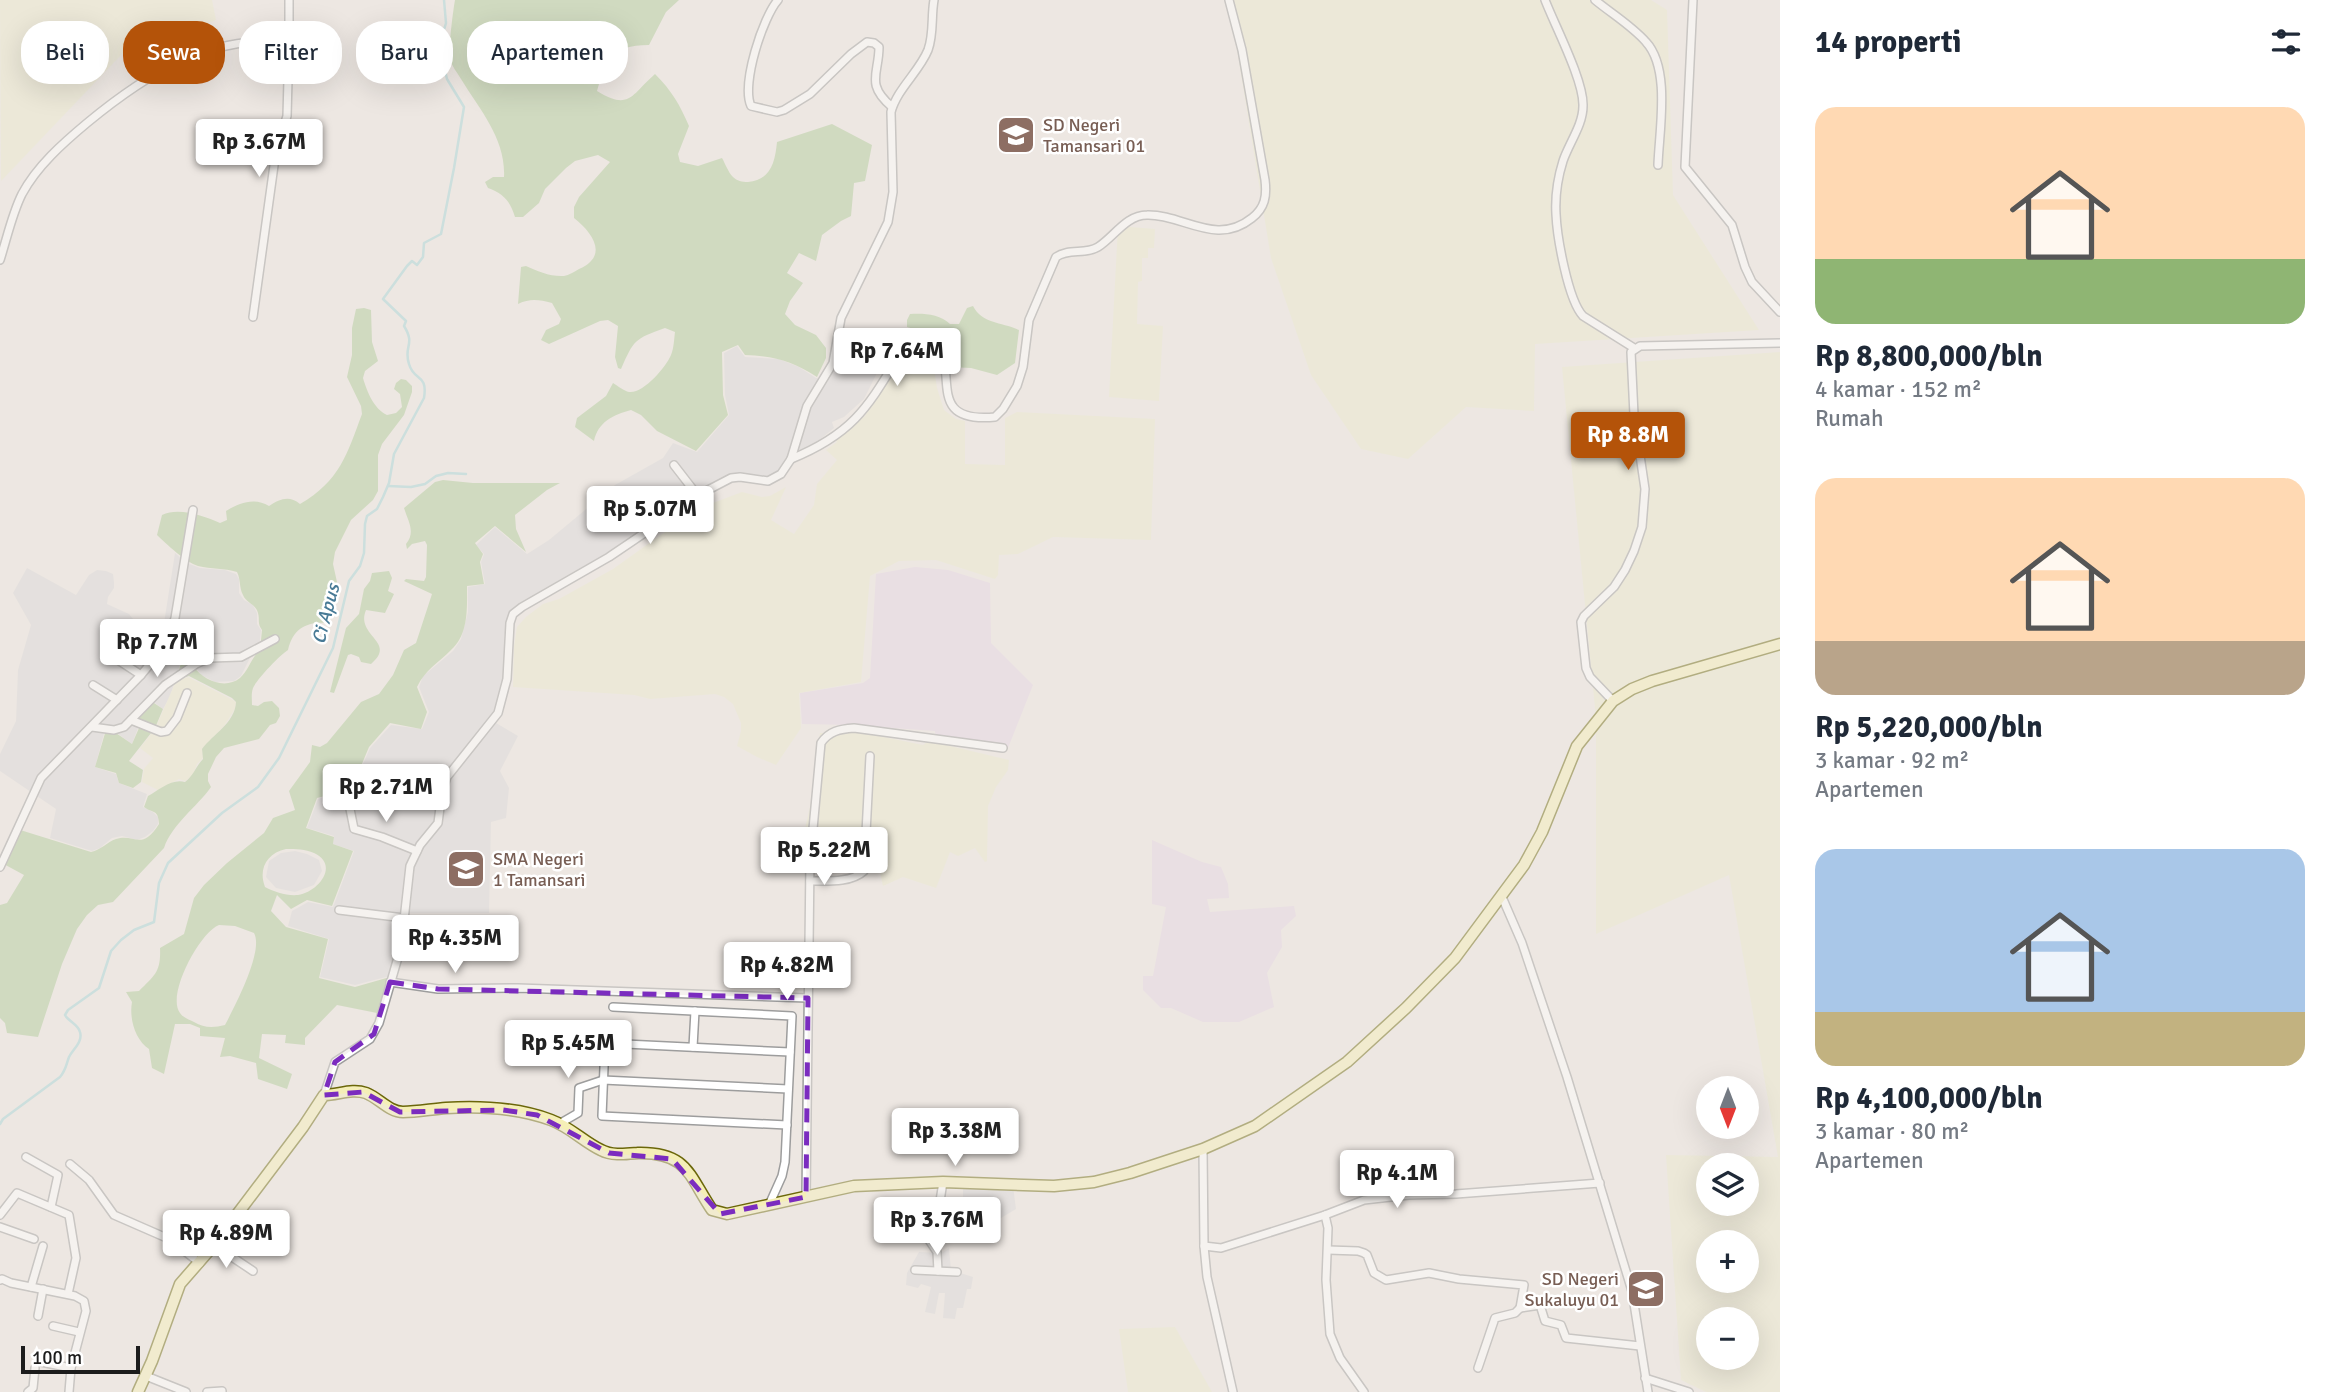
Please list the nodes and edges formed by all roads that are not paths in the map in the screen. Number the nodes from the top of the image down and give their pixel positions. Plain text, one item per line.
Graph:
1 (289, 0) edge
2 (778, 0) edge
3 (934, 0) edge
4 (1229, 0) edge
5 (1545, 0) edge
6 (1595, 0) edge
7 (1692, 1) edge
8 (289, 21) edge
9 (239, 44) edge
10 (288, 84) edge
11 (892, 107) junction
12 (1658, 164) dead end
13 (0, 260) edge
14 (1780, 312) edge
15 (253, 317) dead end
16 (1780, 343) edge
17 (1634, 348) junction
18 (791, 460) junction
19 (674, 465) dead end
20 (698, 496) junction
21 (193, 510) dead end
22 (275, 639) dead end
23 (1780, 645) edge
24 (118, 660) dead end
25 (141, 675) junction
26 (93, 685) dead end
27 (187, 694) dead end
28 (117, 700) junction
29 (1613, 701) junction
30 (131, 720) junction
31 (93, 727) junction
32 (1003, 748) dead end
33 (870, 756) dead end
34 (349, 804) dead end
35 (416, 851) junction
36 (0, 867) edge
37 (810, 881) junction
38 (1502, 897) junction
39 (339, 910) dead end
40 (404, 918) junction
41 (390, 982) junction
42 (808, 998) junction
43 (613, 1007) dead end
44 (695, 1011) junction
45 (693, 1047) junction
46 (790, 1052) junction
47 (603, 1080) junction
48 (788, 1089) junction
49 (324, 1095) junction
50 (559, 1124) junction
51 (787, 1125) junction
52 (1203, 1149) junction
53 (26, 1157) dead end
54 (70, 1164) dead end
55 (943, 1182) junction
56 (1600, 1183) junction
57 (806, 1197) junction
58 (768, 1206) junction
59 (51, 1207) junction
60 (0, 1215) edge
61 (1325, 1215) junction
62 (0, 1227) edge
63 (34, 1238) dead end
64 (214, 1245) junction
65 (43, 1246) dead end
66 (1204, 1246) junction
67 (1328, 1250) junction
68 (200, 1263) junction
69 (915, 1270) dead end
70 (253, 1271) dead end
71 (938, 1271) junction
72 (957, 1272) dead end
73 (0, 1280) edge
74 (31, 1287) junction
75 (43, 1289) junction
76 (68, 1294) junction
77 (1520, 1308) junction
78 (38, 1316) dead end
79 (53, 1326) dead end
80 (79, 1332) junction
81 (1640, 1346) junction
82 (41, 1362) dead end
83 (34, 1368) dead end
84 (71, 1368) junction
85 (1478, 1368) dead end
86 (146, 1376) junction
87 (1645, 1378) junction
88 (222, 1391) edge
89 (28, 1392) edge
90 (69, 1392) edge
91 (138, 1392) edge
92 (184, 1392) edge
93 (207, 1392) edge
94 (1233, 1392) edge
95 (1364, 1392) edge
96 (1648, 1392) edge
97 (1689, 1392) edge

1 - 8 street
2 - 11 street
3 - 11 street
4 - 18 street
5 - 17 street
6 - 12 street
7 - 14 street
9 - 13 street
10 - 15 street
11 - 18 street
16 - 17 street
17 - 29 street
18 - 20 street
19 - 20 street
20 - 35 street
21 - 25 street
22 - 30 street
23 - 29 main road
24 - 25 street
25 - 28 street
26 - 28 street
27 - 30 street
28 - 31 street
29 - 38 main road
30 - 31 street
31 - 36 street
32 - 37 street
33 - 37 street
34 - 35 street
35 - 40 street
37 - 42 street
38 - 52 main road
38 - 56 street
39 - 40 street
40 - 41 street
41 - 42 street
41 - 49 street
42 - 57 street
43 - 44 street
44 - 45 street
44 - 46 street
45 - 46 street
45 - 47 street
46 - 48 street
47 - 48 street
47 - 50 street
47 - 51 street
48 - 51 street
49 - 50 main road
49 - 64 main road
50 - 58 main road
51 - 58 street
52 - 55 main road
52 - 66 street
53 - 59 street
54 - 68 street
55 - 57 main road
55 - 71 street
56 - 61 street
56 - 81 street
57 - 58 main road
59 - 60 street
59 - 76 street
61 - 66 street
61 - 67 street
62 - 63 street
64 - 68 main road
64 - 70 street
65 - 74 street
66 - 94 street
67 - 77 street
67 - 95 street
68 - 86 main road
69 - 71 street
71 - 72 street
73 - 74 street
74 - 75 street
75 - 76 street
75 - 78 street
76 - 80 street
77 - 81 street
77 - 85 street
79 - 80 street
80 - 84 street
81 - 87 street
82 - 84 street
83 - 89 street
84 - 90 street
86 - 91 main road
86 - 92 street
87 - 96 street
87 - 97 street
88 - 93 street

